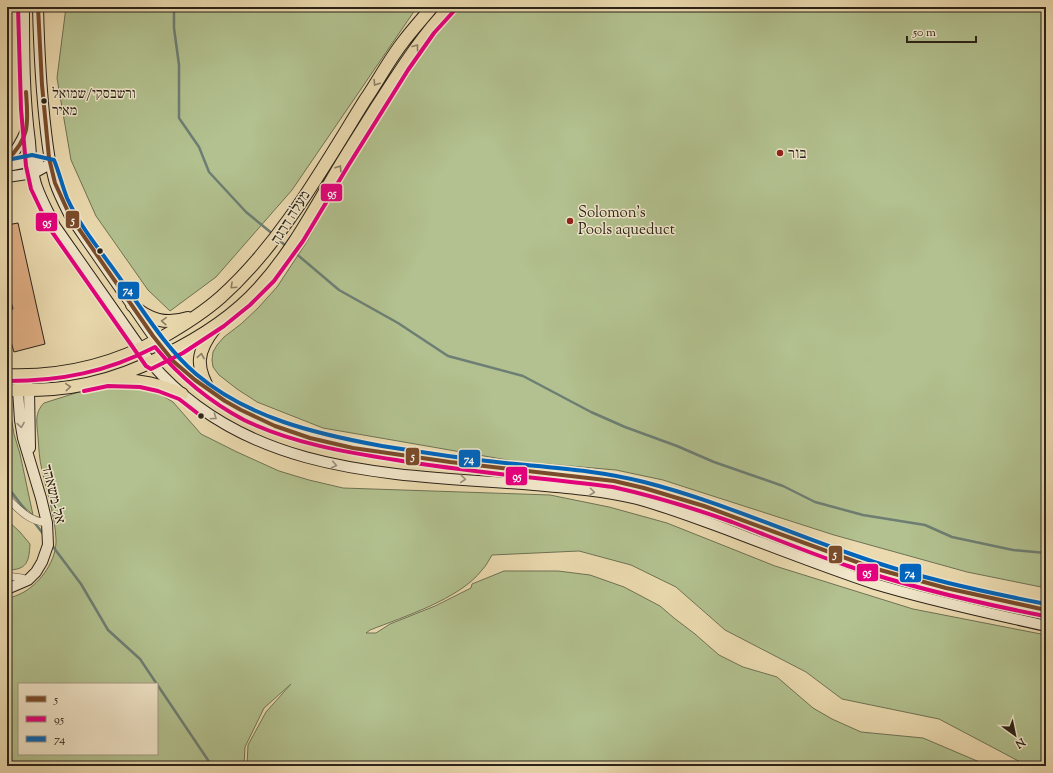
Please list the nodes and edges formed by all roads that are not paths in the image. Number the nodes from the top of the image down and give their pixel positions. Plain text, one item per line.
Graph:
1 (24, 7) edge
2 (38, 7) edge
3 (432, 7) edge
4 (450, 7) edge
5 (28, 126) junction
6 (7, 160) edge
7 (32, 161) junction
8 (50, 164) junction
9 (7, 166) edge
10 (34, 173) junction
11 (7, 177) edge
12 (132, 305) junction
13 (200, 314) junction
14 (220, 322) junction
15 (157, 340) junction
16 (140, 349) junction
17 (168, 354) junction
18 (151, 363) junction
19 (7, 375) edge
20 (23, 376) junction
21 (107, 380) junction
22 (18, 390) edge
23 (211, 393) junction
24 (182, 394) junction
25 (7, 498) edge
26 (47, 523) junction
27 (7, 576) edge
28 (28, 580) junction
29 (7, 589) edge
30 (1046, 610) edge
31 (1046, 626) edge

1 - 5 main road
2 - 8 main road
3 -> 13 main road, מעלה דרגה
14 -> 4 main road, מעלה דרגה
5 - 6 main road
5 - 7 main road
7 - 8 main road
7 - 9 main road
7 - 10 main road
8 - 10 main road
8 - 12 main road
10 - 11 main road
10 - 16 main road
13 -> 12 main road
12 - 15 main road
13 - 15 main road, מעלה דרגה
14 - 17 main road, מעלה דרגה
23 -> 14 main road
15 - 16 main road, מעלה דרגה
15 - 17 main road
16 - 18 main road
16 - 20 main road, מעלה דרגה
17 - 18 main road, מעלה דרגה
17 - 23 main road
18 - 21 main road, מעלה דרגה
18 - 24 main road
19 - 20 main road, מעלה דרגה
20 - 22 main road, אל-משאהד
22 -> 21 main road
21 - 24 main road
22 - 26 main road, אל-משאהד
23 - 30 main road
24 -> 31 main road
25 - 26 street
26 - 28 main road, אל-משאהד
27 - 28 street
28 - 29 main road, אל-משאהד

